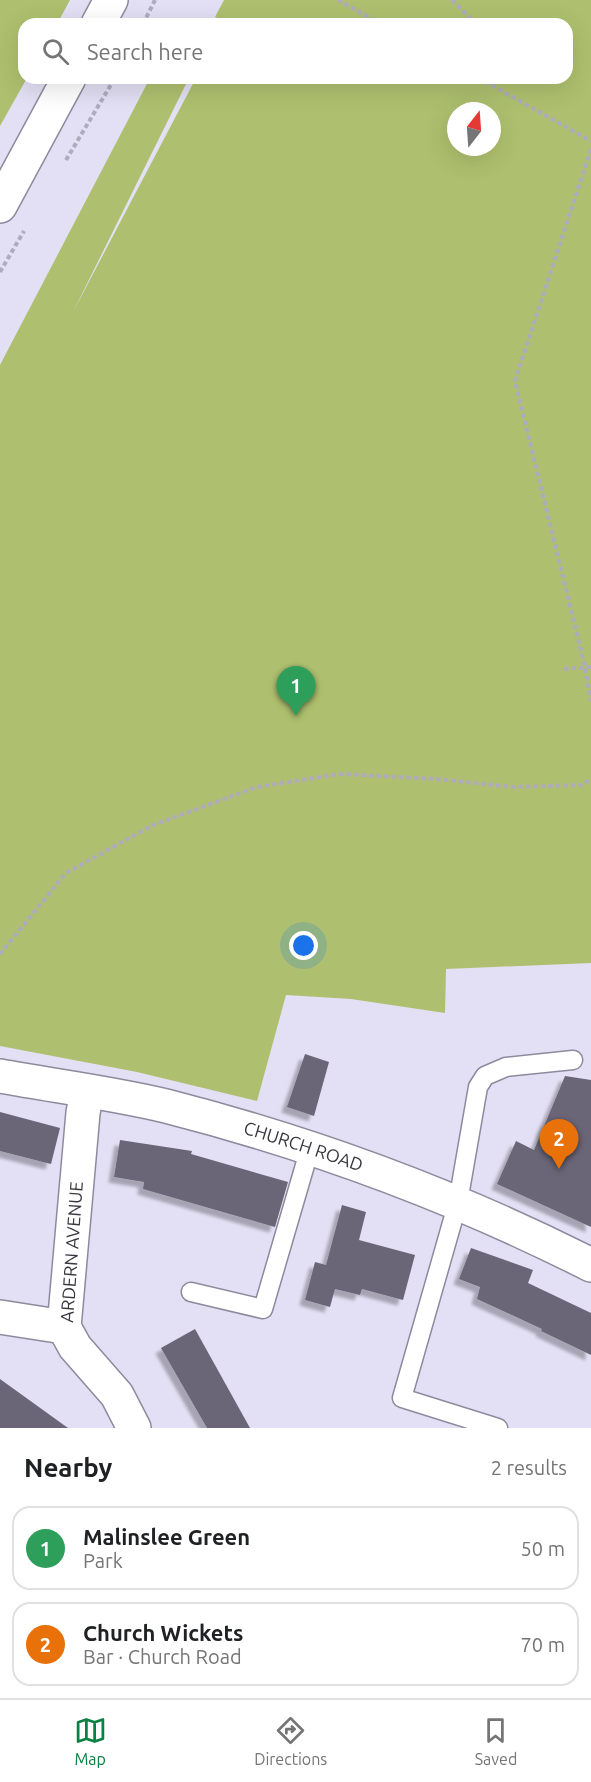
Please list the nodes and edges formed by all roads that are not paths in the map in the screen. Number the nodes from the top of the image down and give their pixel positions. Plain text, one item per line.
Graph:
1 (111, 0) edge
2 (101, 18) edge
3 (66, 84) edge
4 (0, 206) edge
5 (573, 1060) dead end
6 (0, 1076) edge
7 (87, 1091) junction
8 (310, 1148) junction
9 (458, 1202) junction
10 (591, 1265) edge
11 (191, 1292) dead end
12 (0, 1317) edge
13 (64, 1327) junction
14 (134, 1428) edge
15 (498, 1428) edge

1 - 2 street
3 - 4 street
5 - 9 lane
6 - 7 street, CHURCH ROAD
7 - 8 street, CHURCH ROAD
7 - 13 street, ARDERN AVENUE
8 - 9 street, CHURCH ROAD
8 - 11 lane
9 - 10 street, CHURCH ROAD
9 - 15 lane
12 - 13 street
13 - 14 street, ARDERN AVENUE

